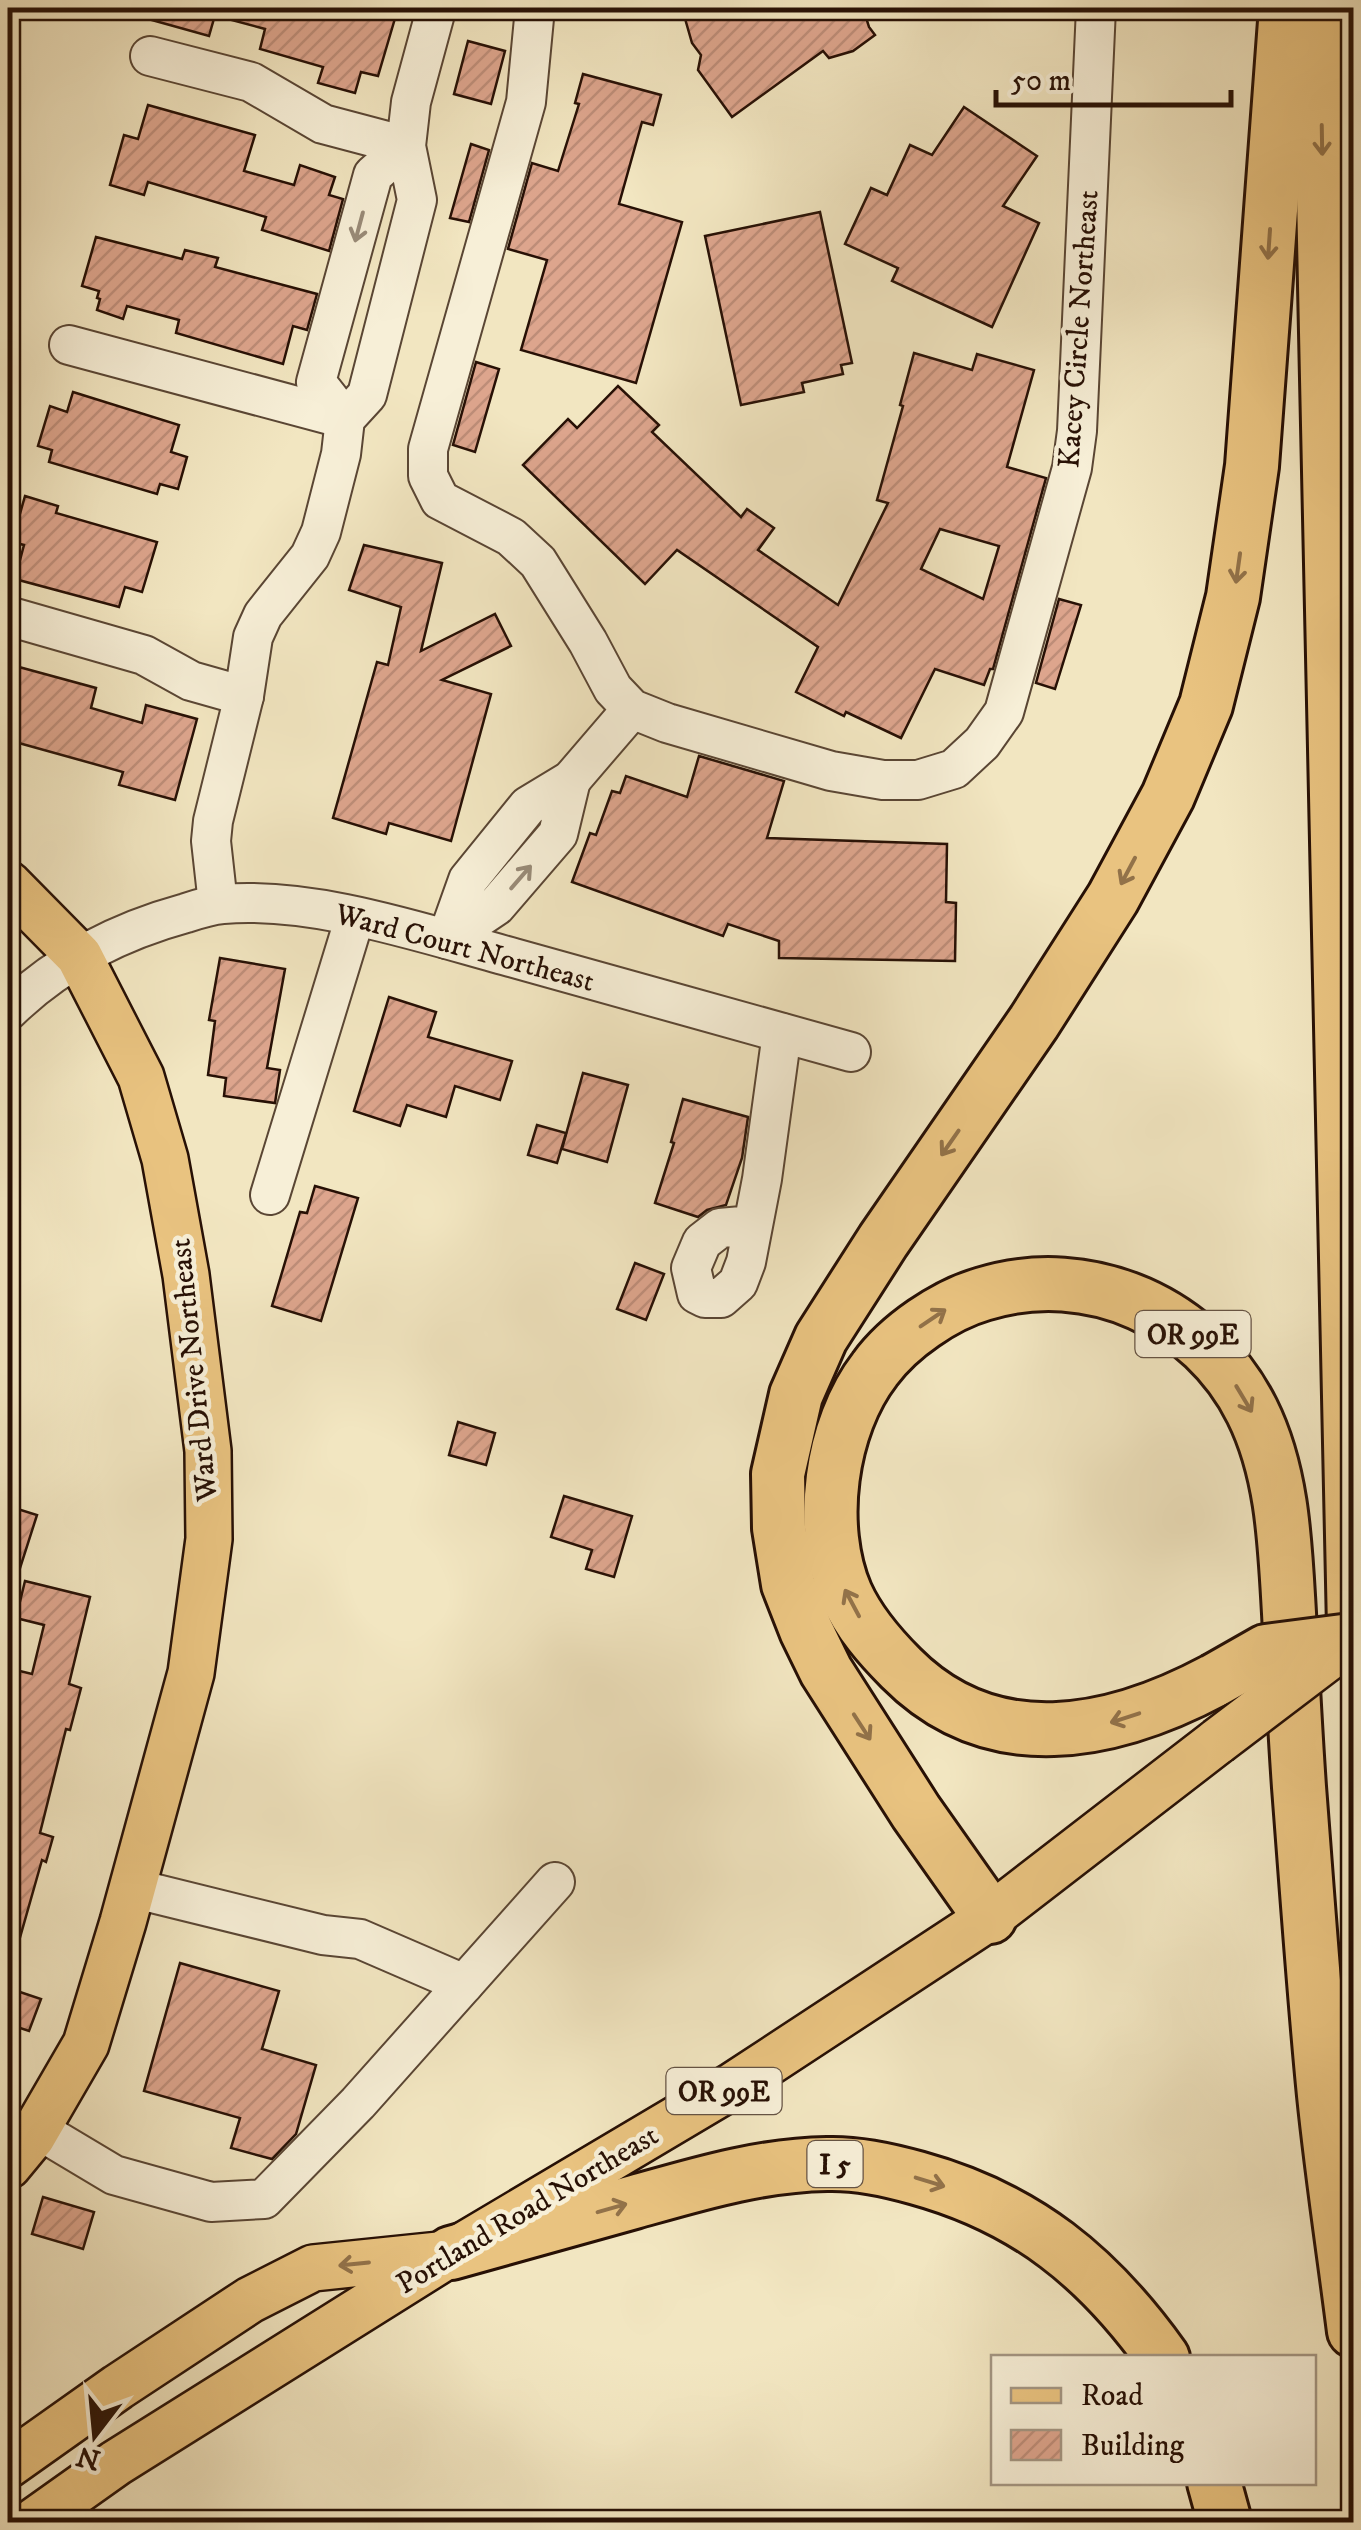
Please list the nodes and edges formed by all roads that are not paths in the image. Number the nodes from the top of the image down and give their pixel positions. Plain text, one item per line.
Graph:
1 (535, 8) edge
2 (1096, 8) edge
3 (1286, 8) edge
4 (1318, 8) edge
5 (436, 10) edge
6 (150, 56) dead end
7 (406, 146) junction
8 (69, 345) dead end
9 (345, 419) junction
10 (8, 616) edge
11 (244, 696) junction
12 (632, 709) junction
13 (8, 884) edge
14 (218, 904) junction
15 (354, 917) junction
16 (447, 940) junction
17 (79, 956) junction
18 (8, 1011) edge
19 (782, 1033) junction
20 (852, 1052) dead end
21 (270, 1196) dead end
22 (753, 1226) dead end
23 (1352, 1636) edge
24 (554, 1882) dead end
25 (132, 1888) junction
26 (990, 1917) junction
27 (464, 1984) junction
28 (37, 2129) junction
29 (8, 2166) edge
30 (451, 2253) junction
31 (1354, 2330) edge
32 (1161, 2355) edge
33 (8, 2465) edge
34 (1215, 2485) edge
35 (33, 2522) edge
36 (1225, 2522) edge

1 - 12 street
2 - 12 street, Kacey Circle Northeast
3 -> 26 highway
4 -> 23 highway
5 - 7 street
6 - 7 street
7 - 9 street
7 -> 9 street
8 - 9 street
9 - 11 street
10 - 11 street
11 - 14 street
12 - 16 street
13 - 17 main road, Ward Drive Northeast
14 - 15 street, Ward Court Northeast
14 - 17 street, Ward Court Northeast
15 - 16 street, Ward Court Northeast
15 - 21 street
16 - 19 street, Ward Court Northeast
17 - 18 street, Ward Court Northeast
17 - 25 main road, Ward Drive Northeast
19 - 20 street, Ward Court Northeast
19 - 22 street
23 - 26 main road, Portland Road Northeast / OR 99E, bridge
23 -> 31 highway, OR 99E, bridge
24 - 27 street
25 - 27 street
25 - 28 main road, Ward Drive Northeast
26 - 30 main road, Portland Road Northeast / OR 99E
27 - 28 street
28 - 29 main road, Ward Drive Northeast
30 -> 32 highway, I 5
30 -> 33 main road
30 - 35 main road, Portland Road Northeast / OR 99E
34 - 36 highway

